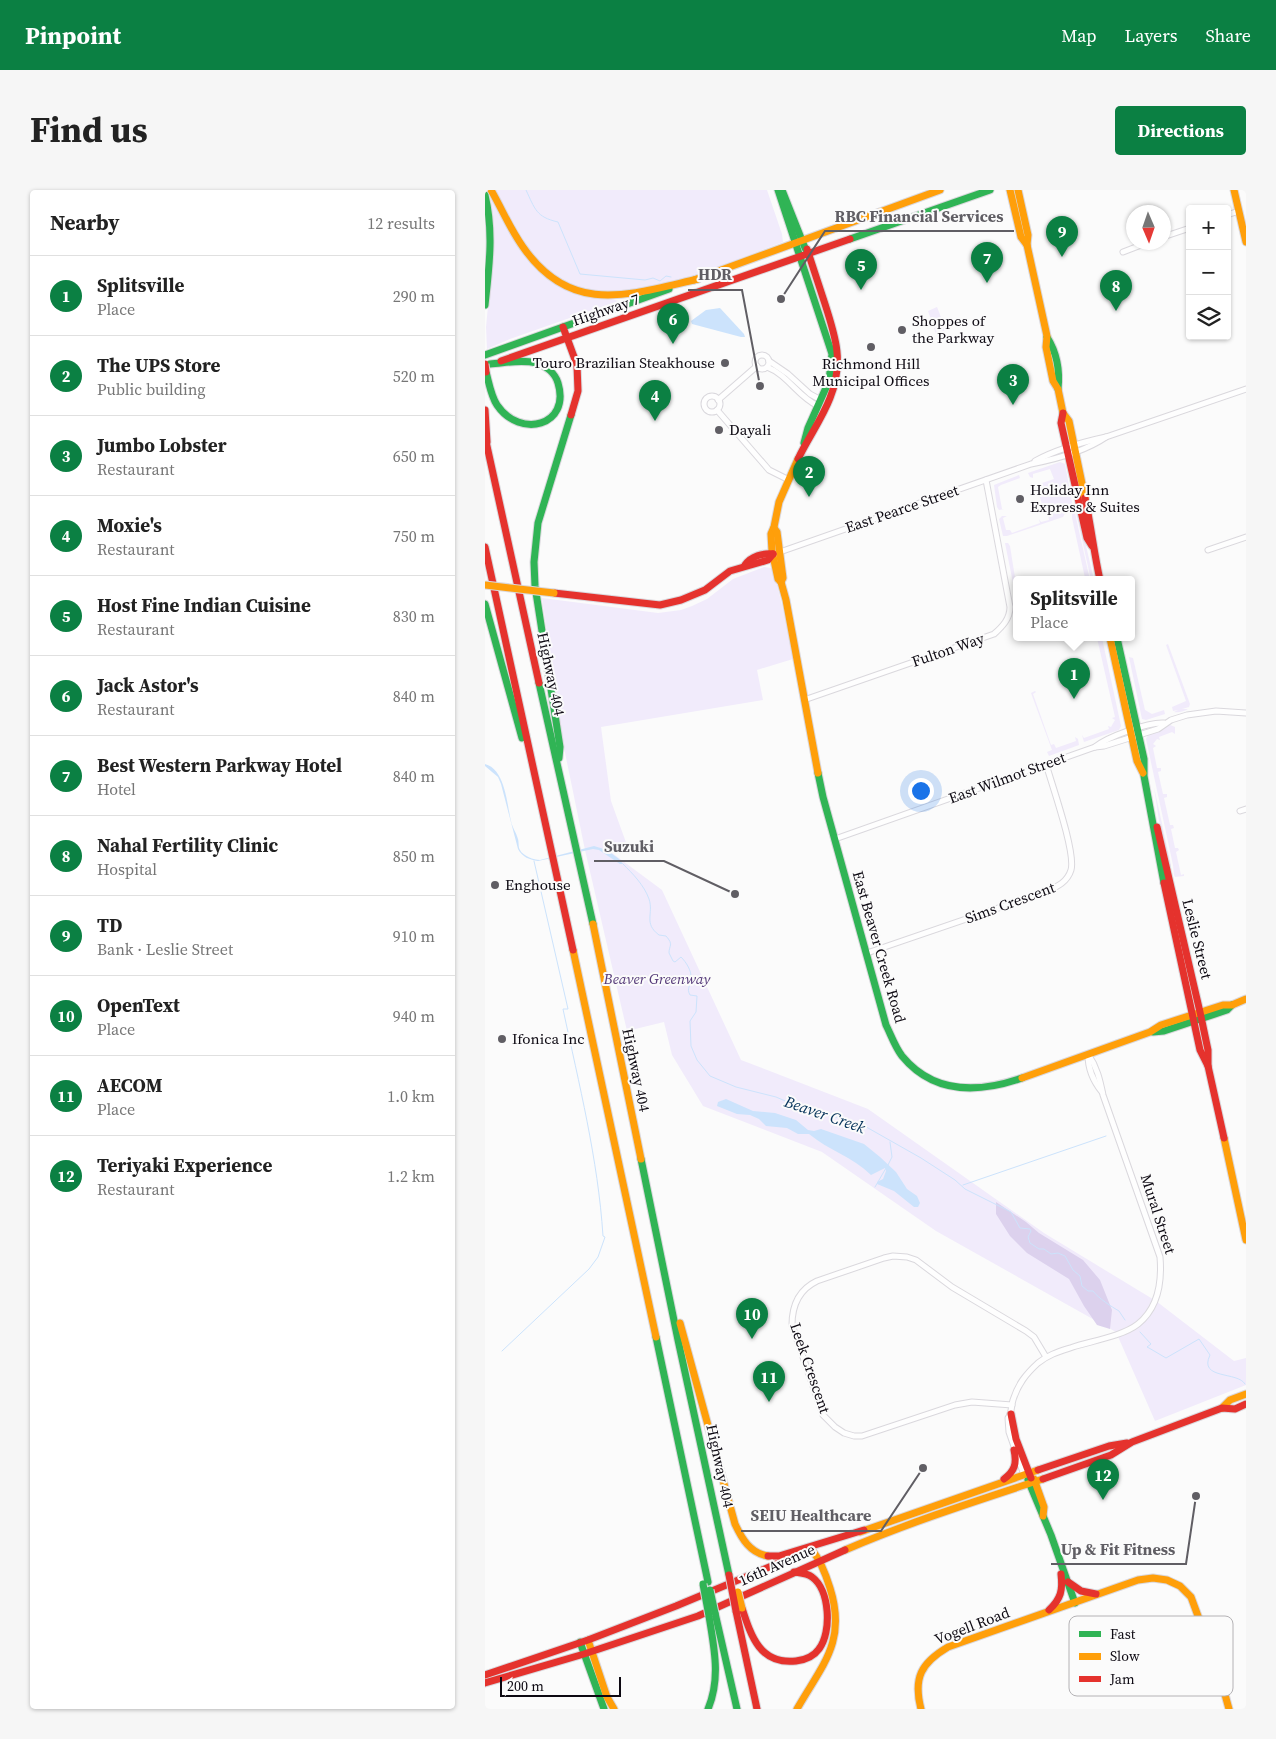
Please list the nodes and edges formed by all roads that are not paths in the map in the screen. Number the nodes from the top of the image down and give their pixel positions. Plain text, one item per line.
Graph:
1 (491, 190) edge
2 (778, 190) edge
3 (784, 190) edge
4 (940, 190) edge
5 (990, 190) edge
6 (1010, 190) edge
7 (1018, 190) edge
8 (1234, 190) edge
9 (485, 195) edge
10 (1239, 211) junction
11 (1231, 214) edge
12 (1186, 229) edge
13 (1171, 234) edge
14 (801, 241) junction
15 (1246, 242) edge
16 (1027, 246) junction
17 (1128, 250) edge
18 (1123, 252) dead end
19 (809, 254) junction
20 (801, 257) junction
21 (698, 279) junction
22 (485, 305) edge
23 (563, 327) junction
24 (567, 338) junction
25 (485, 355) edge
26 (768, 364) junction
27 (487, 366) edge
28 (757, 366) junction
29 (1246, 389) edge
30 (718, 400) junction
31 (823, 405) junction
32 (485, 410) edge
33 (717, 410) junction
34 (485, 437) edge
35 (488, 450) junction
36 (1071, 450) junction
37 (789, 480) junction
38 (986, 480) junction
39 (1246, 537) edge
40 (485, 547) edge
41 (1208, 550) dead end
42 (776, 553) junction
43 (1099, 576) edge
44 (485, 585) edge
45 (485, 604) edge
46 (1111, 641) edge
47 (1118, 641) edge
48 (804, 700) junction
49 (1246, 713) edge
50 (1134, 733) junction
51 (1046, 764) junction
52 (558, 766) junction
53 (541, 803) junction
54 (835, 839) junction
55 (867, 953) junction
56 (1246, 999) edge
57 (1197, 1016) junction
58 (1088, 1054) junction
59 (1246, 1240) edge
60 (664, 1269) junction
61 (1046, 1357) junction
62 (1246, 1394) edge
63 (1246, 1404) edge
64 (1012, 1405) junction
65 (1222, 1408) junction
66 (1011, 1414) junction
67 (1132, 1442) junction
68 (1014, 1450) junction
69 (1030, 1478) junction
70 (989, 1487) junction
71 (864, 1530) junction
72 (811, 1550) junction
73 (1059, 1558) junction
74 (819, 1561) junction
75 (794, 1572) junction
76 (1067, 1581) junction
77 (1099, 1594) junction
78 (1075, 1603) junction
79 (739, 1609) junction
80 (1048, 1612) junction
81 (712, 1614) junction
82 (1199, 1616) edge
83 (588, 1640) junction
84 (580, 1642) junction
85 (592, 1651) junction
86 (584, 1654) junction
87 (485, 1675) edge
88 (485, 1683) edge
89 (1225, 1696) edge
90 (604, 1709) edge
91 (614, 1709) edge
92 (708, 1709) edge
93 (737, 1709) edge
94 (757, 1709) edge
95 (797, 1709) edge
96 (921, 1709) edge
97 (1229, 1709) edge

1 - 21 main road
2 - 14 main road
3 - 14 main road
4 - 14 main road, Highway 7
5 - 19 main road, Highway 7
6 - 16 main road
7 - 16 main road
8 - 10 main road
9 - 22 main road
10 - 11 street
10 - 15 main road
12 - 13 street
14 - 19 main road, East Beaver Creek Road
14 - 20 main road, East Beaver Creek Road
14 - 21 main road, Highway 7
16 - 36 main road
17 - 18 street
19 - 20 main road, Highway 7
19 - 31 main road, East Beaver Creek Road
20 - 24 main road, Highway 7
20 - 31 main road, East Beaver Creek Road
21 - 23 main road, Highway 7
23 - 24 main road
23 - 25 main road, Highway 7
24 - 27 main road, Highway 7
24 - 52 main road
26 - 28 street
26 - 28 street
26 - 31 street
27 - 27 main road
28 - 30 street
29 - 36 street, East Pearce Street
30 - 33 street
30 - 33 street
31 - 37 main road, East Beaver Creek Road
32 - 35 main road
33 - 37 street
34 - 35 main road, Highway 404
35 - 52 main road, Highway 404
36 - 38 street, East Pearce Street
36 - 43 main road
37 - 42 main road, East Beaver Creek Road
38 - 42 street, East Pearce Street
38 - 48 street, Fulton Way
39 - 41 street
40 - 53 main road
42 - 44 main road, bridge
42 - 48 main road, East Beaver Creek Road
45 - 53 main road
46 - 50 main road, Leslie Street
47 - 50 main road, Leslie Street
48 - 54 main road, East Beaver Creek Road
49 - 50 street, East Wilmot Street
50 - 51 street, East Wilmot Street
50 - 57 main road, Leslie Street
51 - 54 street, East Wilmot Street
51 - 55 street, Sims Crescent
52 - 60 main road, Highway 404
53 - 81 main road, bridge
54 - 55 main road, East Beaver Creek Road
55 - 58 main road, East Beaver Creek Road
56 - 57 main road, East Beaver Creek Road
57 - 58 main road, East Beaver Creek Road
57 - 59 main road, Leslie Street
58 - 61 street, Mural Street
60 - 71 main road
60 - 79 main road, Highway 404, bridge
61 - 64 street, Mural Street
61 - 64 street, Leek Crescent
62 - 65 main road, 16th Avenue
63 - 65 main road, 16th Avenue
64 - 66 street, Mural Street
65 - 67 main road, 16th Avenue
66 - 68 street, Mural Street
66 - 69 main road
67 - 69 main road, 16th Avenue
67 - 69 main road, 16th Avenue
68 - 69 street, Mural Street
68 - 70 main road
69 - 70 main road, 16th Avenue
69 - 73 main road
69 - 74 main road, 16th Avenue
70 - 71 main road, 16th Avenue
71 - 72 main road, 16th Avenue
72 - 74 main road
72 - 83 main road, 16th Avenue
73 - 76 main road
73 - 80 main road
74 - 75 main road, 16th Avenue
74 - 95 main road
75 - 79 main road
75 - 85 main road, 16th Avenue
76 - 77 main road
76 - 78 main road
77 - 78 main road, Vogell Road
77 - 82 main road, Vogell Road
78 - 80 main road, Vogell Road
79 - 94 main road
80 - 96 main road, Vogell Road
81 - 92 main road
81 - 93 main road
83 - 84 main road, 16th Avenue
83 - 85 main road
84 - 86 main road
84 - 87 main road, 16th Avenue
85 - 86 main road, 16th Avenue
85 - 91 main road
86 - 88 main road, 16th Avenue
86 - 90 main road
89 - 97 main road, Vogell Road

